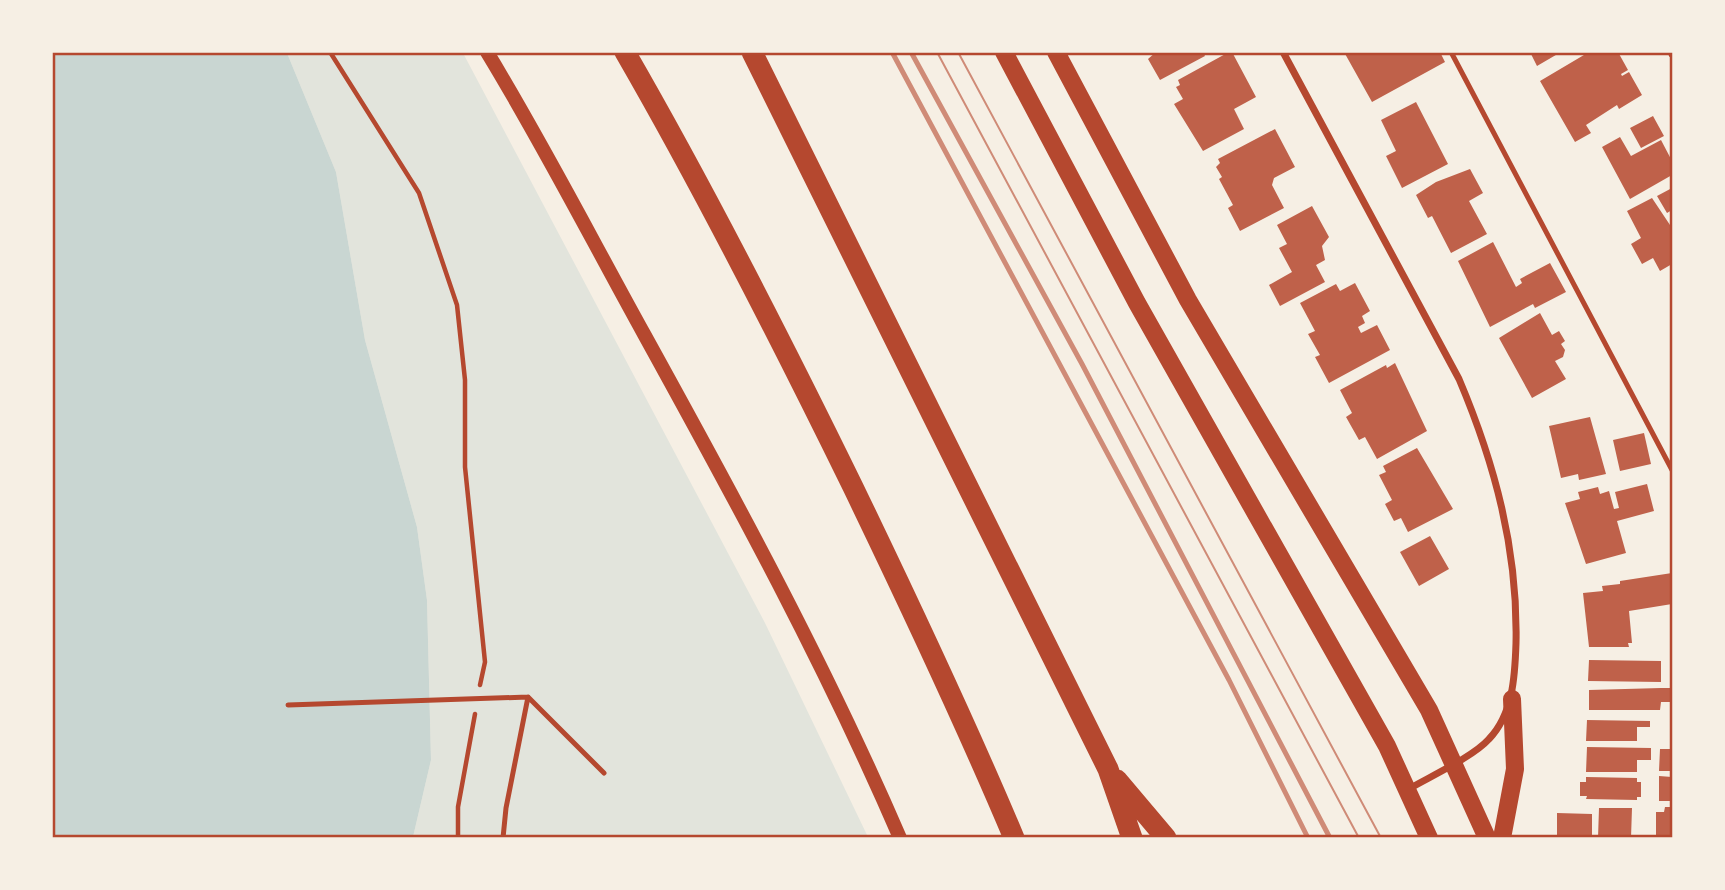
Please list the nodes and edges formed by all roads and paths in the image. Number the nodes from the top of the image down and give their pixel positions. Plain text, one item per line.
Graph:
1 (330, 52) edge
2 (486, 52) edge
3 (625, 52) edge
4 (752, 52) edge
5 (1004, 52) edge
6 (1056, 52) edge
7 (1283, 52) edge
8 (1451, 52) edge
9 (1672, 470) edge
10 (528, 696) junction
11 (478, 698) junction
12 (1511, 699) junction
13 (288, 705) dead end
14 (1452, 764) junction
15 (1108, 769) junction
16 (604, 773) dead end
17 (1407, 790) junction
18 (458, 838) edge
19 (503, 838) edge
20 (900, 838) edge
21 (1014, 838) edge
22 (1132, 838) edge
23 (1166, 838) edge
24 (1429, 838) edge
25 (1487, 838) edge
26 (1502, 838) edge

1 - 11 path
2 - 20 main road
3 - 21 highway
4 - 15 highway
5 - 17 main road
6 - 14 main road
7 - 12 street
8 - 9 lane
10 - 11 lane
10 - 16 lane
10 - 19 lane
11 - 13 lane
11 - 18 path
12 - 14 street
12 - 26 main road
14 - 17 street
14 - 25 main road
15 - 22 highway
15 - 23 highway
17 - 24 main road

